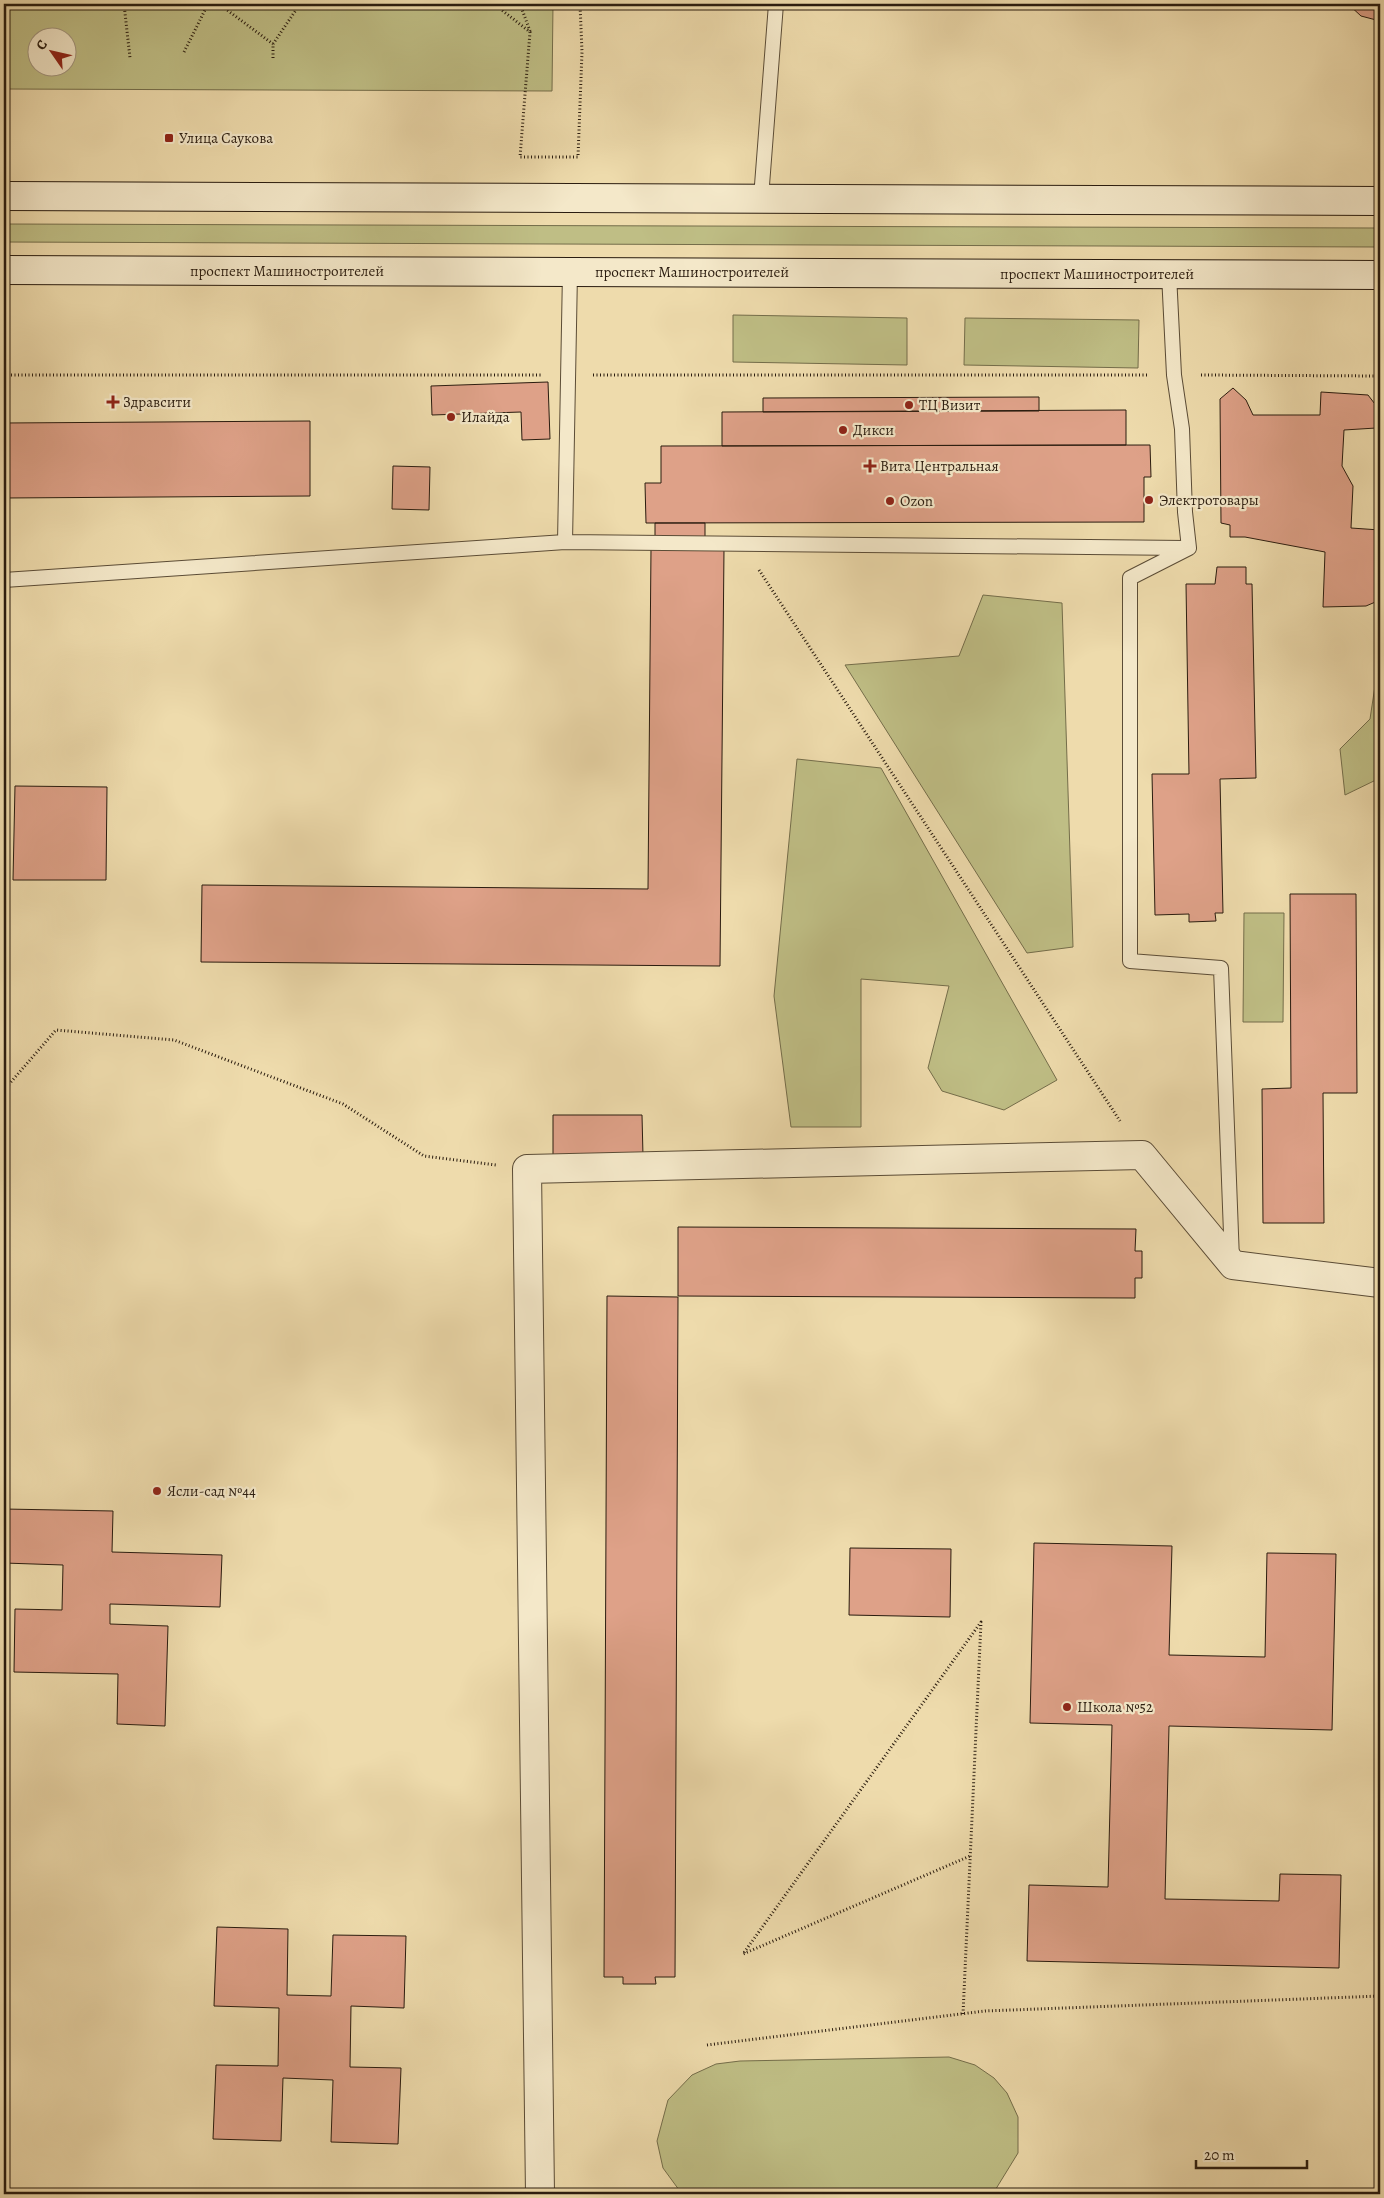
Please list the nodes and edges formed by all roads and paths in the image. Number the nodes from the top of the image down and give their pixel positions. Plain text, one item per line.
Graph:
1 (124, 4) edge
2 (208, 4) edge
3 (219, 4) edge
4 (300, 4) edge
5 (494, 4) edge
6 (520, 4) edge
7 (580, 4) edge
8 (776, 4) edge
9 (530, 32) junction
10 (273, 44) junction
11 (184, 52) dead end
12 (130, 58) dead end
13 (273, 58) dead end
14 (4, 196) edge
15 (761, 198) junction
16 (1380, 201) edge
17 (4, 270) edge
18 (570, 272) junction
19 (1169, 274) junction
20 (1380, 275) edge
21 (4, 375) edge
22 (568, 375) junction
23 (1174, 375) junction
24 (1380, 376) edge
25 (566, 542) junction
26 (743, 544) junction
27 (1189, 548) junction
28 (4, 580) edge
29 (4, 1090) edge
30 (1142, 1155) junction
31 (527, 1169) junction
32 (1232, 1265) junction
33 (1380, 1283) edge
34 (970, 1856) junction
35 (1380, 1996) edge
36 (963, 2014) junction
37 (707, 2044) dead end
38 (540, 2194) edge

1 - 12 path
2 - 11 path
3 - 10 path
4 - 10 path
5 - 9 path
6 - 9 path
7 - 9 path
8 - 15 lane
10 - 13 path
14 - 15 main road
15 - 16 main road
17 - 18 main road, проспект Машиностроителей
18 - 19 main road, проспект Машиностроителей
18 - 22 lane
19 - 20 main road, проспект Машиностроителей
19 - 23 lane
21 - 22 path
22 - 23 path
22 - 25 lane
23 - 24 path
23 - 27 lane
25 - 26 lane
25 - 28 lane
26 - 27 lane
26 - 30 path
27 - 32 lane
29 - 31 path
30 - 31 main road
30 - 32 main road
31 - 38 main road
32 - 33 main road
34 - 34 path
34 - 36 path
35 - 36 path
36 - 37 path

